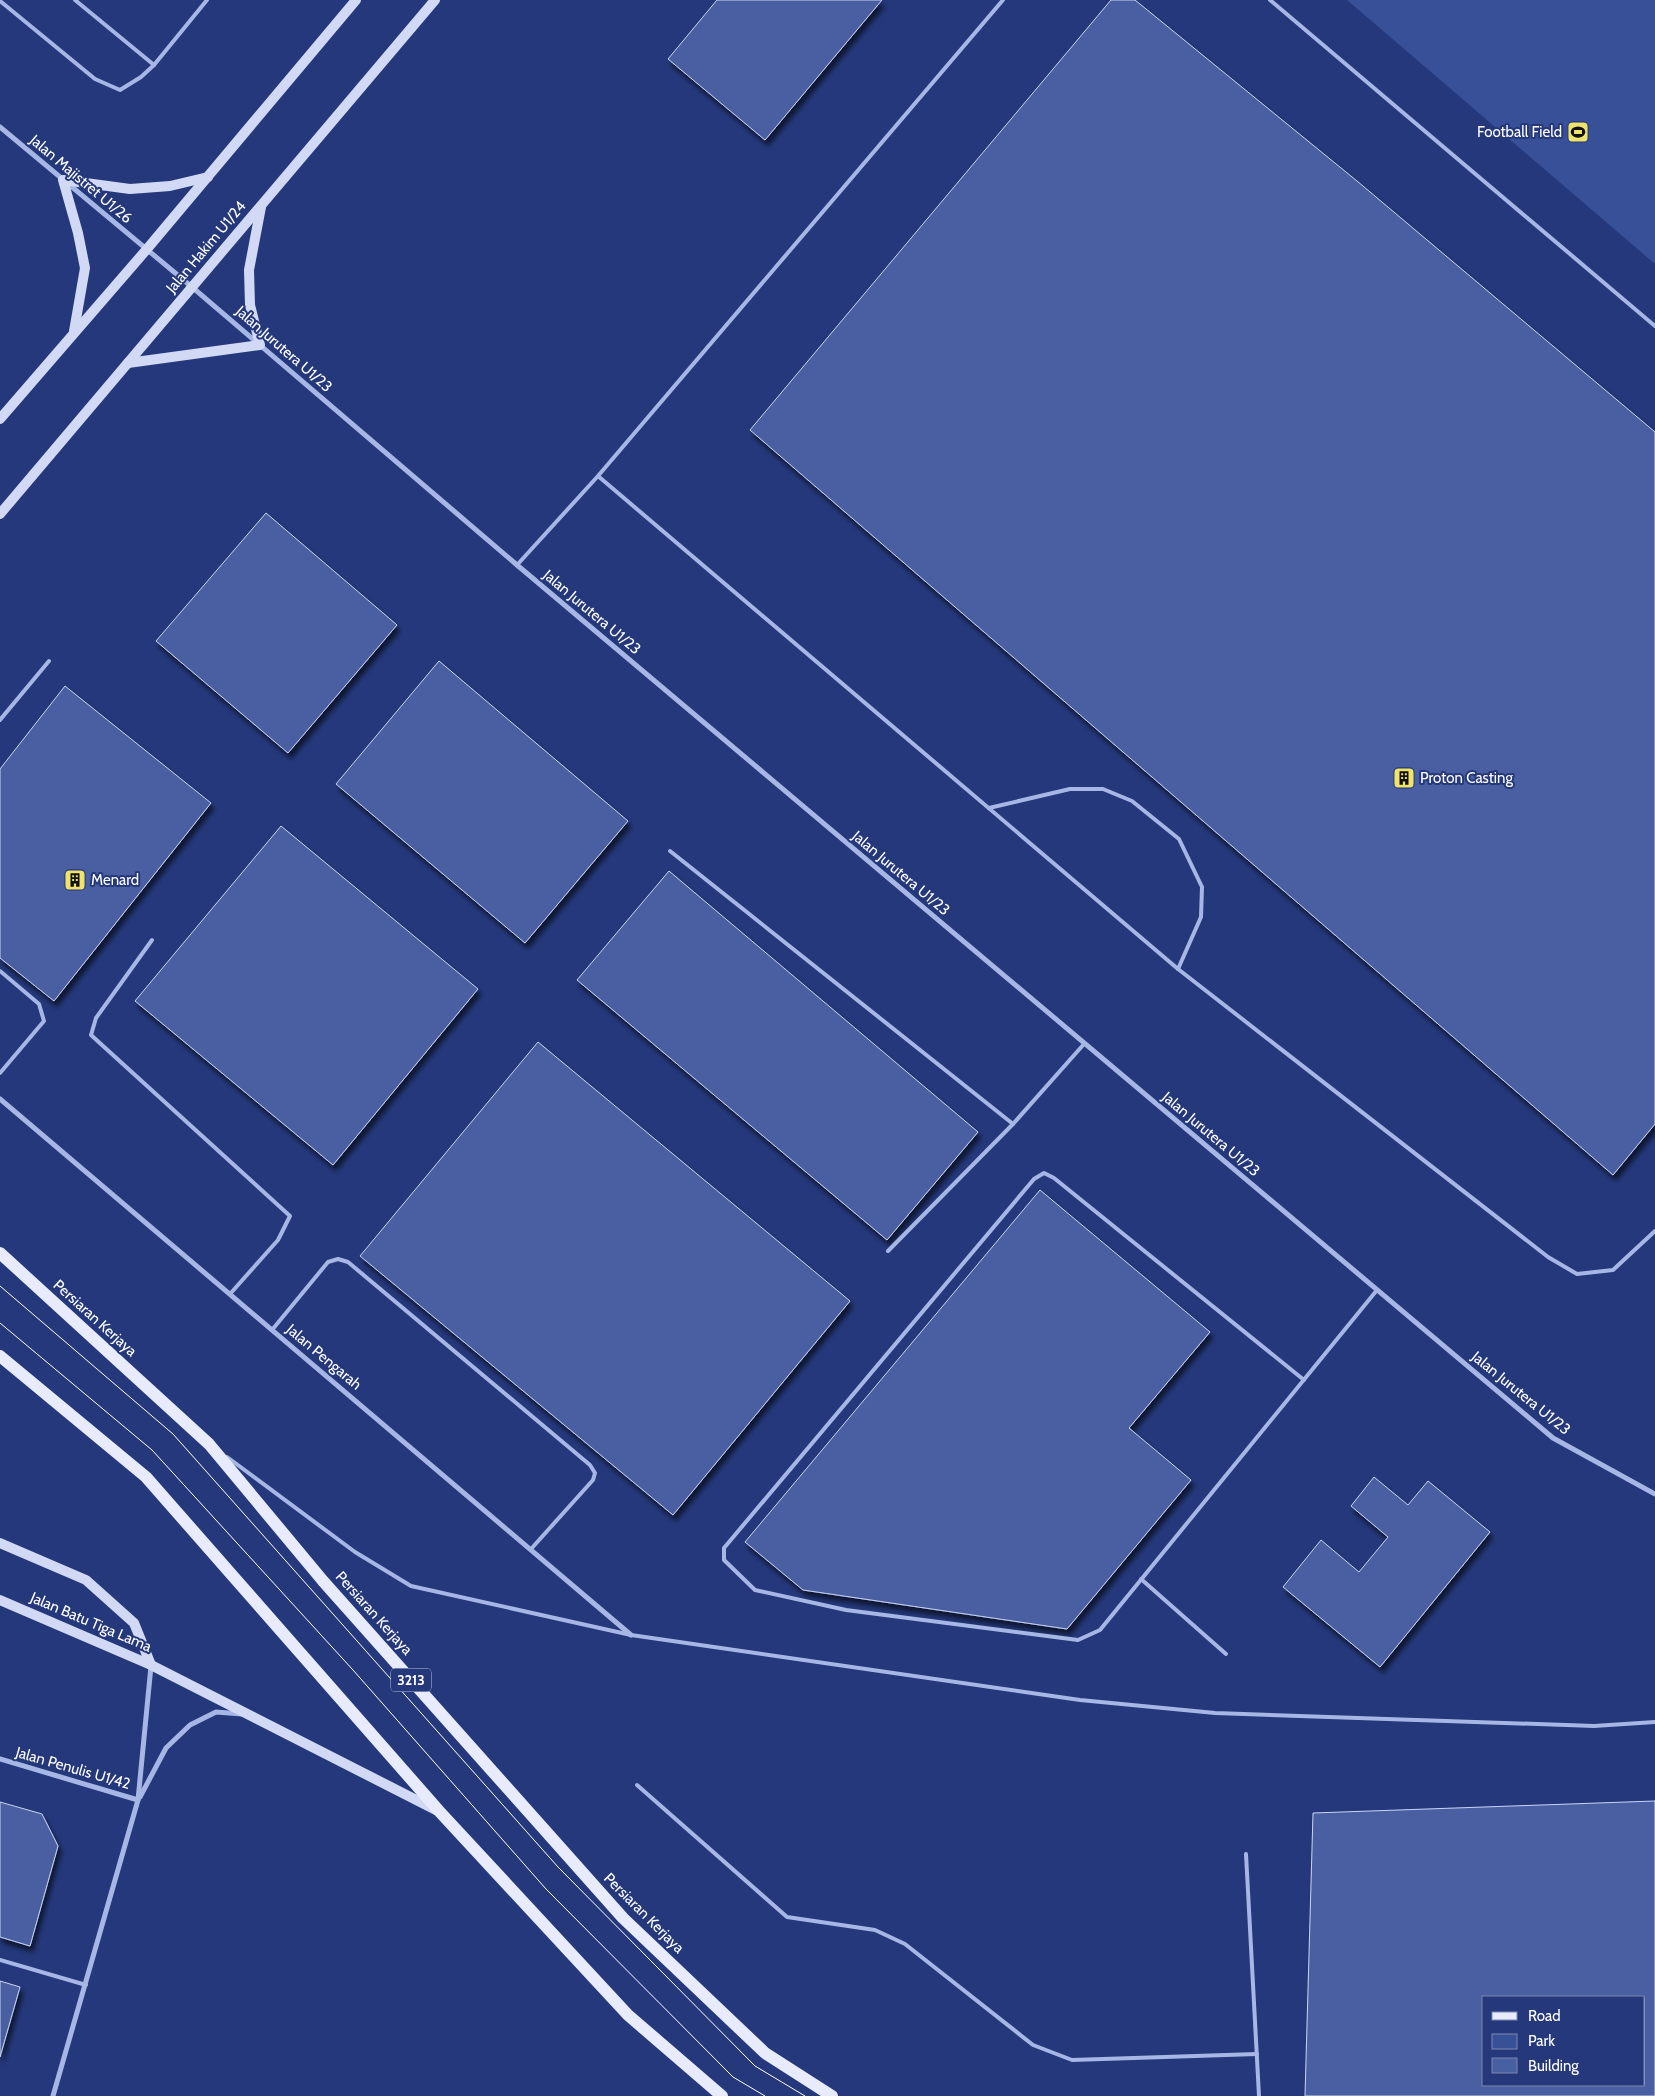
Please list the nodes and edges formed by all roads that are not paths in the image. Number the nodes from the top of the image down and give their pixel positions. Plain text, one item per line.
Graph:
1 (0, 0) edge
2 (75, 0) edge
3 (207, 0) edge
4 (356, 0) edge
5 (435, 0) edge
6 (1002, 0) edge
7 (1270, 0) edge
8 (154, 65) junction
9 (0, 127) edge
10 (208, 177) junction
11 (63, 180) junction
12 (261, 206) junction
13 (147, 249) junction
14 (192, 287) junction
15 (1655, 326) edge
16 (74, 332) junction
17 (260, 345) junction
18 (128, 363) junction
19 (0, 419) edge
20 (598, 476) junction
21 (0, 514) edge
22 (517, 565) junction
23 (49, 661) dead end
24 (0, 720) edge
25 (989, 808) junction
26 (670, 851) dead end
27 (152, 940) dead end
28 (1178, 969) junction
29 (0, 970) edge
30 (1084, 1044) junction
31 (0, 1073) edge
32 (0, 1099) edge
33 (1013, 1124) junction
34 (1655, 1231) edge
35 (888, 1251) dead end
36 (0, 1253) edge
37 (1377, 1290) junction
38 (230, 1294) junction
39 (272, 1330) junction
40 (0, 1356) edge
41 (1304, 1380) junction
42 (209, 1444) junction
43 (1655, 1494) edge
44 (0, 1543) edge
45 (531, 1549) junction
46 (1141, 1579) junction
47 (0, 1600) edge
48 (631, 1635) junction
49 (1226, 1654) dead end
50 (151, 1665) junction
51 (252, 1715) junction
52 (1655, 1722) edge
53 (0, 1759) edge
54 (637, 1785) dead end
55 (138, 1800) junction
56 (439, 1811) junction
57 (1246, 1854) dead end
58 (0, 1960) edge
59 (86, 1985) junction
60 (1257, 2054) junction
61 (53, 2096) edge
62 (722, 2096) edge
63 (832, 2096) edge
64 (1259, 2096) edge

1 - 8 lane
2 - 8 lane
3 - 8 lane
4 - 10 street
5 - 12 street, Jalan Hakim U1/24
6 - 20 lane
7 - 15 lane
9 - 11 street, Jalan Majistret U1/26
10 - 11 street
10 - 13 street
11 - 13 street, Jalan Majistret U1/26
11 - 16 street
12 - 14 street, Jalan Hakim U1/24
12 - 17 street
13 - 14 street, Jalan Jurutera U1/23
13 - 16 street
14 - 17 street, Jalan Jurutera U1/23
14 - 18 street, Jalan Hakim U1/24
16 - 19 street
17 - 18 street
17 - 22 street, Jalan Jurutera U1/23
18 - 21 street, Jalan Hakim U1/24
20 - 22 lane
20 - 25 lane
22 - 30 street, Jalan Jurutera U1/23
23 - 24 lane
25 - 28 lane
25 - 28 lane
26 - 33 lane
27 - 38 lane
28 - 34 lane
29 - 31 lane
30 - 33 lane
30 - 37 street, Jalan Jurutera U1/23
32 - 38 street, Jalan Pengarah
33 - 35 lane
36 - 42 main road, Persiaran Kerjaya / 3213
37 - 41 lane
37 - 43 street, Jalan Jurutera U1/23
38 - 39 street, Jalan Pengarah
39 - 45 street, Jalan Pengarah
39 - 45 lane
40 - 56 main road
41 - 46 lane
41 - 46 lane
42 - 48 lane
42 - 63 main road, Persiaran Kerjaya / 3213
44 - 50 street, Jalan Batu Tiga Lama
45 - 48 street, Jalan Pengarah
46 - 49 lane
47 - 50 street, Jalan Batu Tiga Lama
48 - 52 lane
50 - 51 street
50 - 55 street
51 - 55 street
51 - 56 street
53 - 55 street, Jalan Penulis U1/42
54 - 60 lane
55 - 59 street
56 - 62 main road
57 - 60 lane
58 - 59 lane
59 - 61 street
60 - 64 lane

